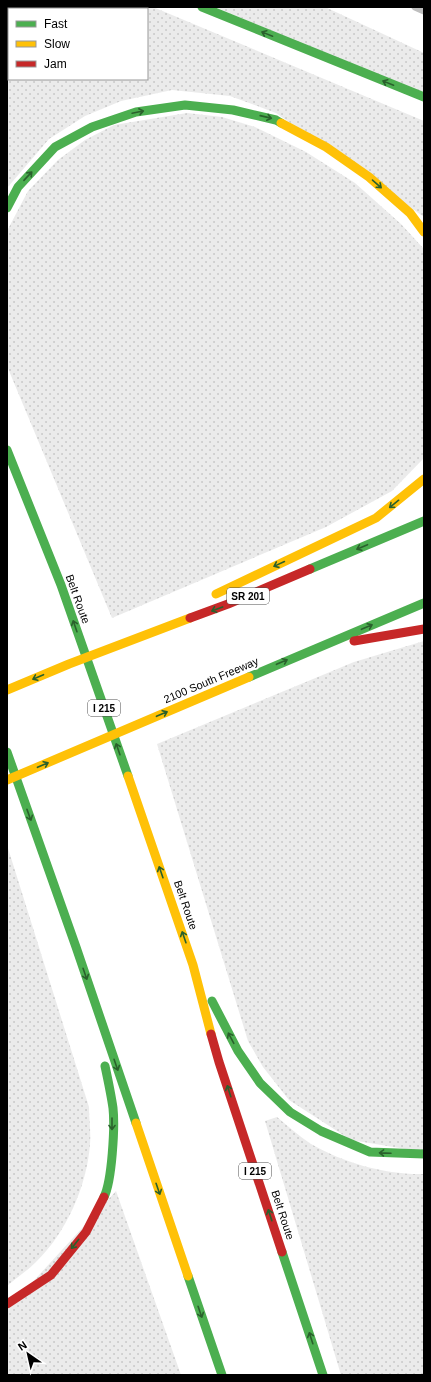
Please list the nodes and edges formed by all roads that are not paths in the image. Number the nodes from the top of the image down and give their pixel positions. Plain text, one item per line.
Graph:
1 (202, 7) edge
2 (415, 7) edge
3 (424, 11) edge
4 (424, 97) edge
5 (7, 208) edge
6 (424, 232) edge
7 (8, 447) edge
8 (424, 479) edge
9 (424, 521) edge
10 (205, 600) dead end
11 (424, 603) edge
12 (169, 616) dead end
13 (424, 630) edge
14 (318, 647) junction
15 (69, 664) junction
16 (7, 690) edge
17 (7, 752) edge
18 (7, 780) edge
19 (193, 965) junction
20 (95, 1002) junction
21 (424, 1154) edge
22 (7, 1304) edge
23 (222, 1375) edge
24 (323, 1375) edge

4 -> 1 highway
2 - 3 lane
5 -> 6 highway
19 -> 7 highway, Belt Route / I 215
8 -> 10 highway
9 -> 15 highway, SR 201
14 -> 11 highway, 2100 South Freeway
12 - 15 highway
13 - 14 highway
18 -> 14 highway, 2100 South Freeway
15 -> 16 highway, SR 201
17 -> 20 highway
21 -> 19 highway
24 -> 19 highway, Belt Route / I 215
20 -> 22 highway
20 -> 23 highway

